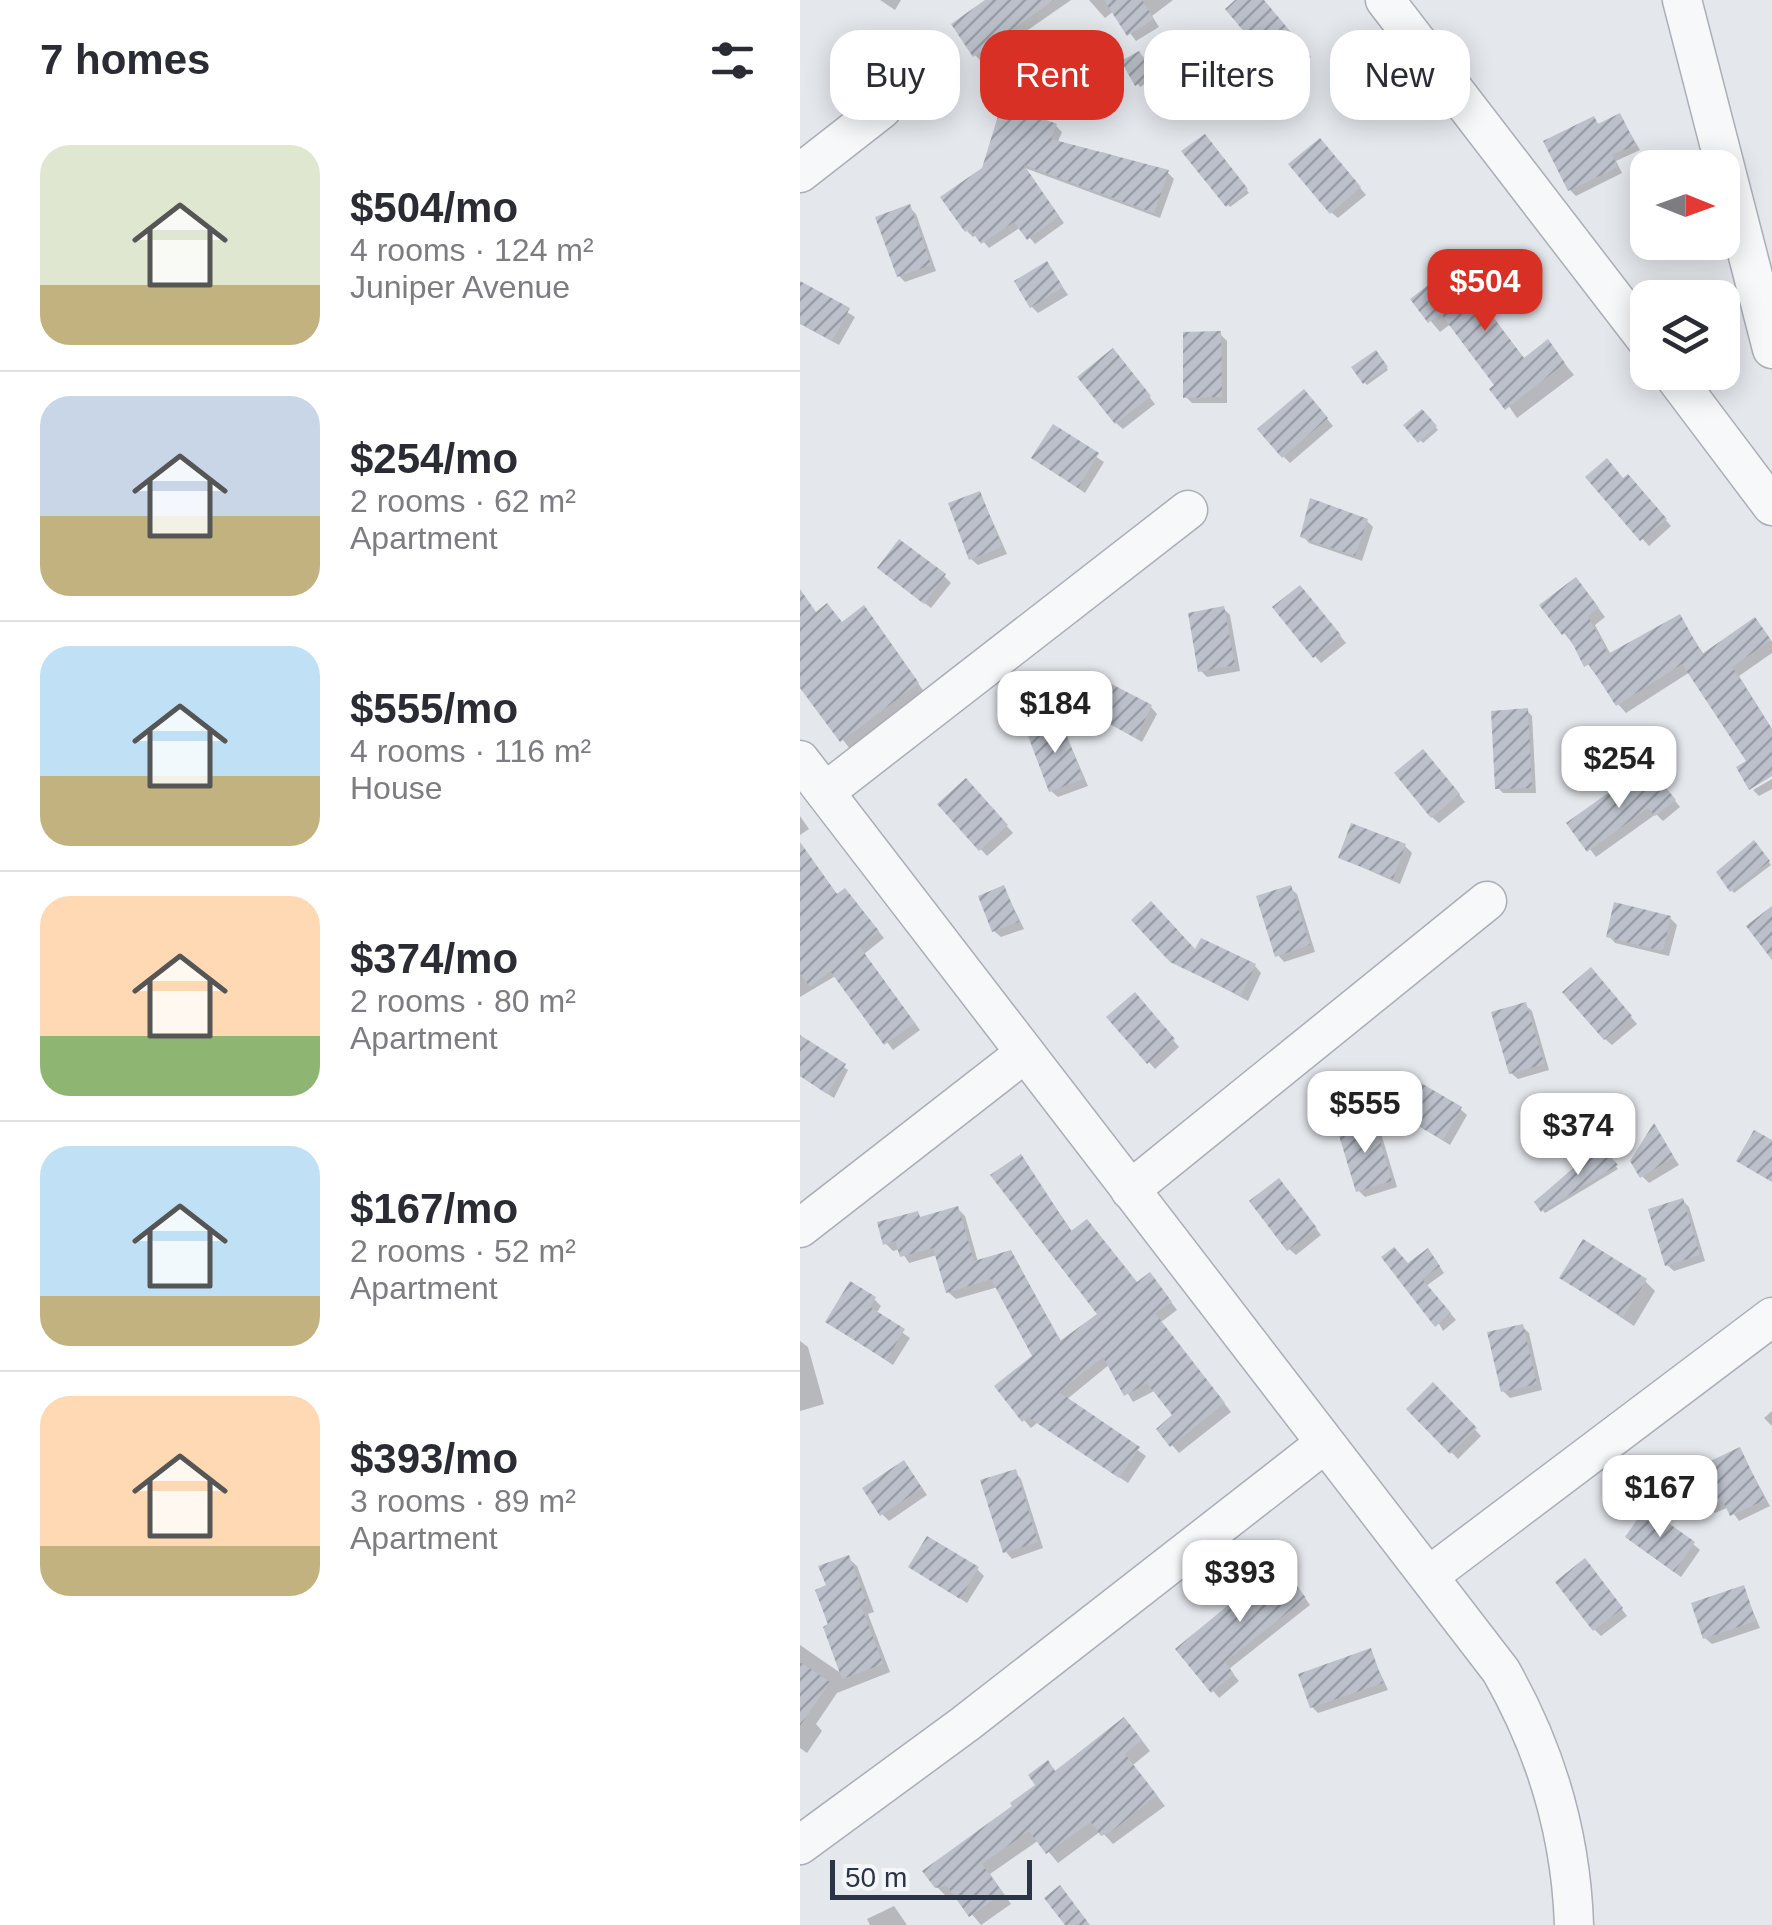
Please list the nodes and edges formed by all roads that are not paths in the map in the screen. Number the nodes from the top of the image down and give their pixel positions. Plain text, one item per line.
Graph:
1 (1386, 0) edge
2 (1682, 0) edge
3 (868, 120) edge
4 (800, 173) edge
5 (1630, 319) edge
6 (1772, 349) edge
7 (1685, 390) edge
8 (1772, 506) edge
9 (1188, 510) dead end
10 (800, 760) edge
11 (826, 792) junction
12 (1487, 901) dead end
13 (1024, 1053) junction
14 (1130, 1190) junction
15 (800, 1228) edge
16 (1772, 1317) edge
17 (1323, 1444) junction
18 (1430, 1575) junction
19 (800, 1845) edge
20 (1574, 1925) edge

1 - 5 street
2 - 6 street
3 - 4 street
7 - 8 street
9 - 11 street
10 - 11 street
11 - 13 street
12 - 14 street
13 - 14 street
13 - 15 street
14 - 17 street
16 - 18 street
17 - 18 street
17 - 19 street
18 - 20 street

